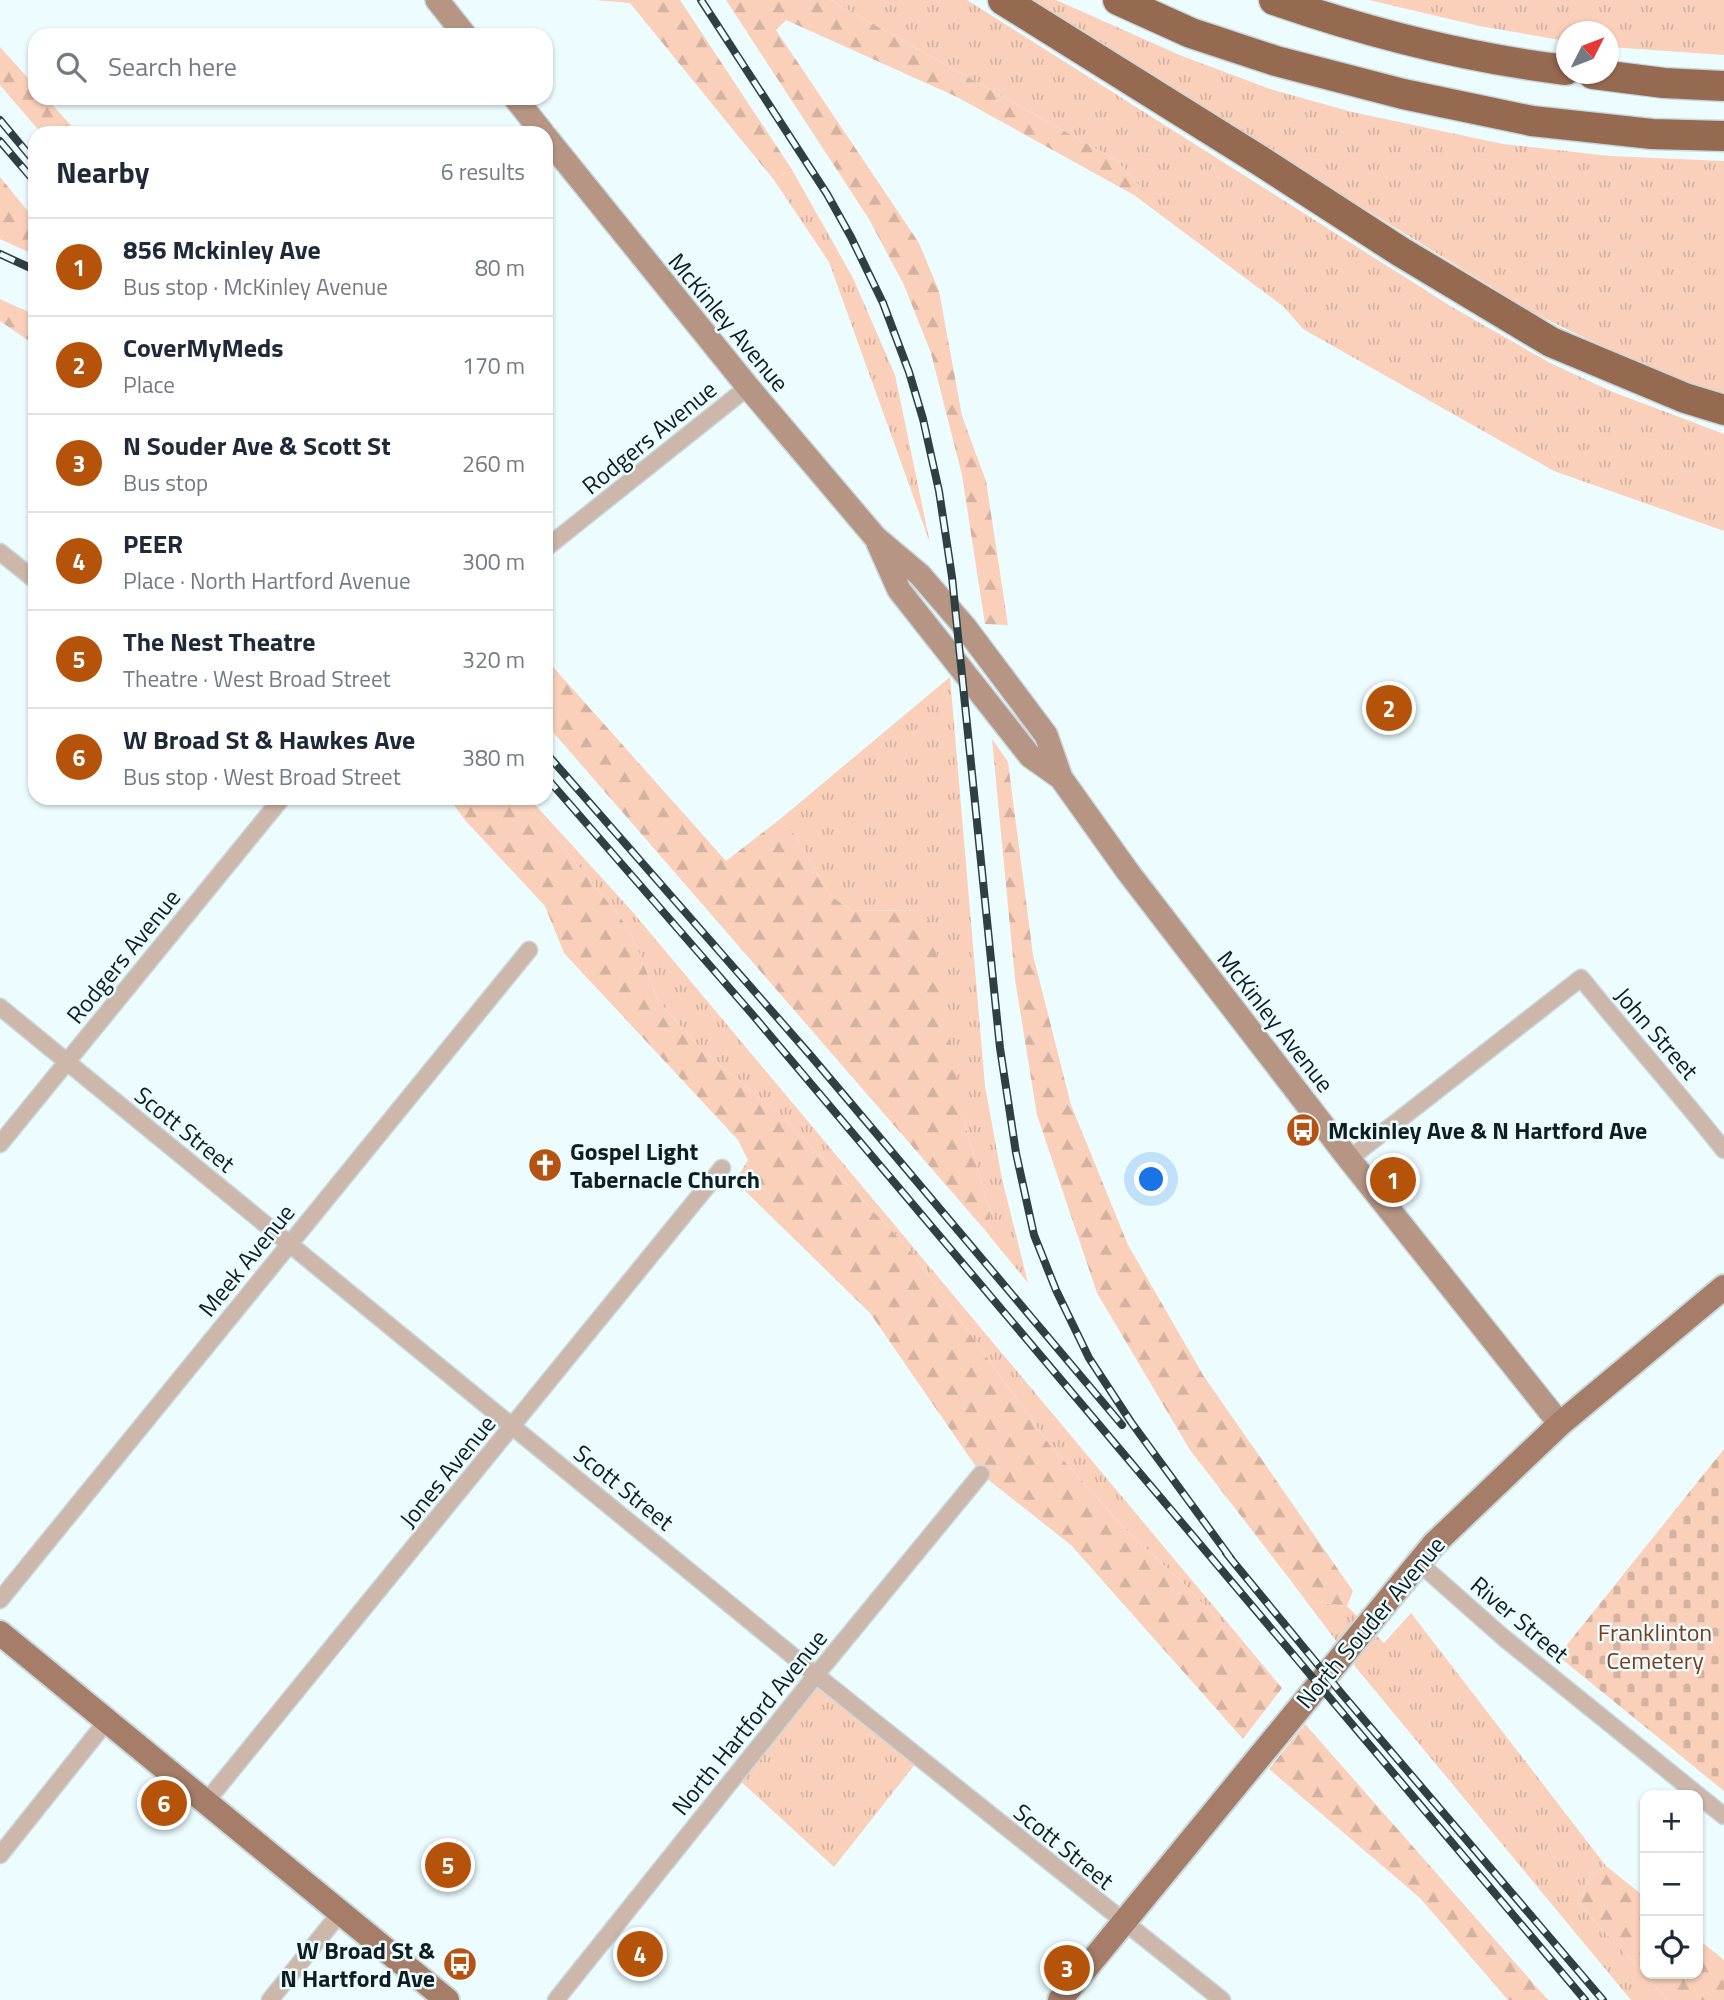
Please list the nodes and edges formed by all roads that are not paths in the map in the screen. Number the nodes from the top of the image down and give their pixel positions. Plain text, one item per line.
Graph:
1 (437, 0) edge
2 (1003, 0) edge
3 (1118, 0) edge
4 (1273, 0) edge
5 (459, 28) edge
6 (1556, 69) edge
7 (1619, 77) edge
8 (1724, 86) edge
9 (520, 105) edge
10 (537, 126) edge
11 (1724, 136) edge
12 (553, 146) edge
13 (748, 387) junction
14 (1724, 410) edge
15 (553, 542) edge
16 (0, 552) edge
17 (28, 574) edge
18 (276, 805) edge
19 (529, 950) dead end
20 (0, 1007) edge
21 (66, 1061) junction
22 (0, 1144) edge
23 (1724, 1150) edge
24 (1349, 1159) junction
25 (722, 1168) dead end
26 (289, 1243) junction
27 (1724, 1287) edge
28 (1560, 1424) junction
29 (513, 1426) junction
30 (981, 1474) dead end
31 (1418, 1562) junction
32 (0, 1600) edge
33 (0, 1633) edge
34 (816, 1675) junction
35 (107, 1722) junction
36 (206, 1802) junction
37 (1724, 1816) edge
38 (0, 1855) edge
39 (340, 1913) junction
40 (1123, 1922) junction
41 (270, 2000) edge
42 (447, 2000) edge
43 (556, 2000) edge
44 (1060, 2000) edge
45 (1222, 2000) edge

1 - 5 main road
2 - 14 highway
3 - 11 highway
4 - 6 highway
7 - 8 highway
9 - 10 main road
12 - 13 main road, McKinley Avenue
13 - 15 street, Rodgers Avenue
13 - 24 main road, McKinley Avenue
16 - 17 street
18 - 21 street, Rodgers Avenue
19 - 26 street, Meek Avenue
20 - 21 street, Scott Street
21 - 22 street, Rodgers Avenue
21 - 26 street, Scott Street
23 - 24 street, John Street
24 - 28 main road, McKinley Avenue
25 - 29 street, Jones Avenue
26 - 29 street, Scott Street
26 - 32 street, Meek Avenue
27 - 28 main road, North Souder Avenue
28 - 31 main road, North Souder Avenue
29 - 34 street, Scott Street
29 - 36 street, Jones Avenue
30 - 34 street, North Hartford Avenue
31 - 37 street, River Street
31 - 40 main road, North Souder Avenue
33 - 35 main road
34 - 40 street, Scott Street
34 - 43 street, North Hartford Avenue
35 - 36 main road
35 - 38 street
36 - 39 main road
39 - 41 street
39 - 42 main road
40 - 44 main road, North Souder Avenue
40 - 45 street, Scott Street

